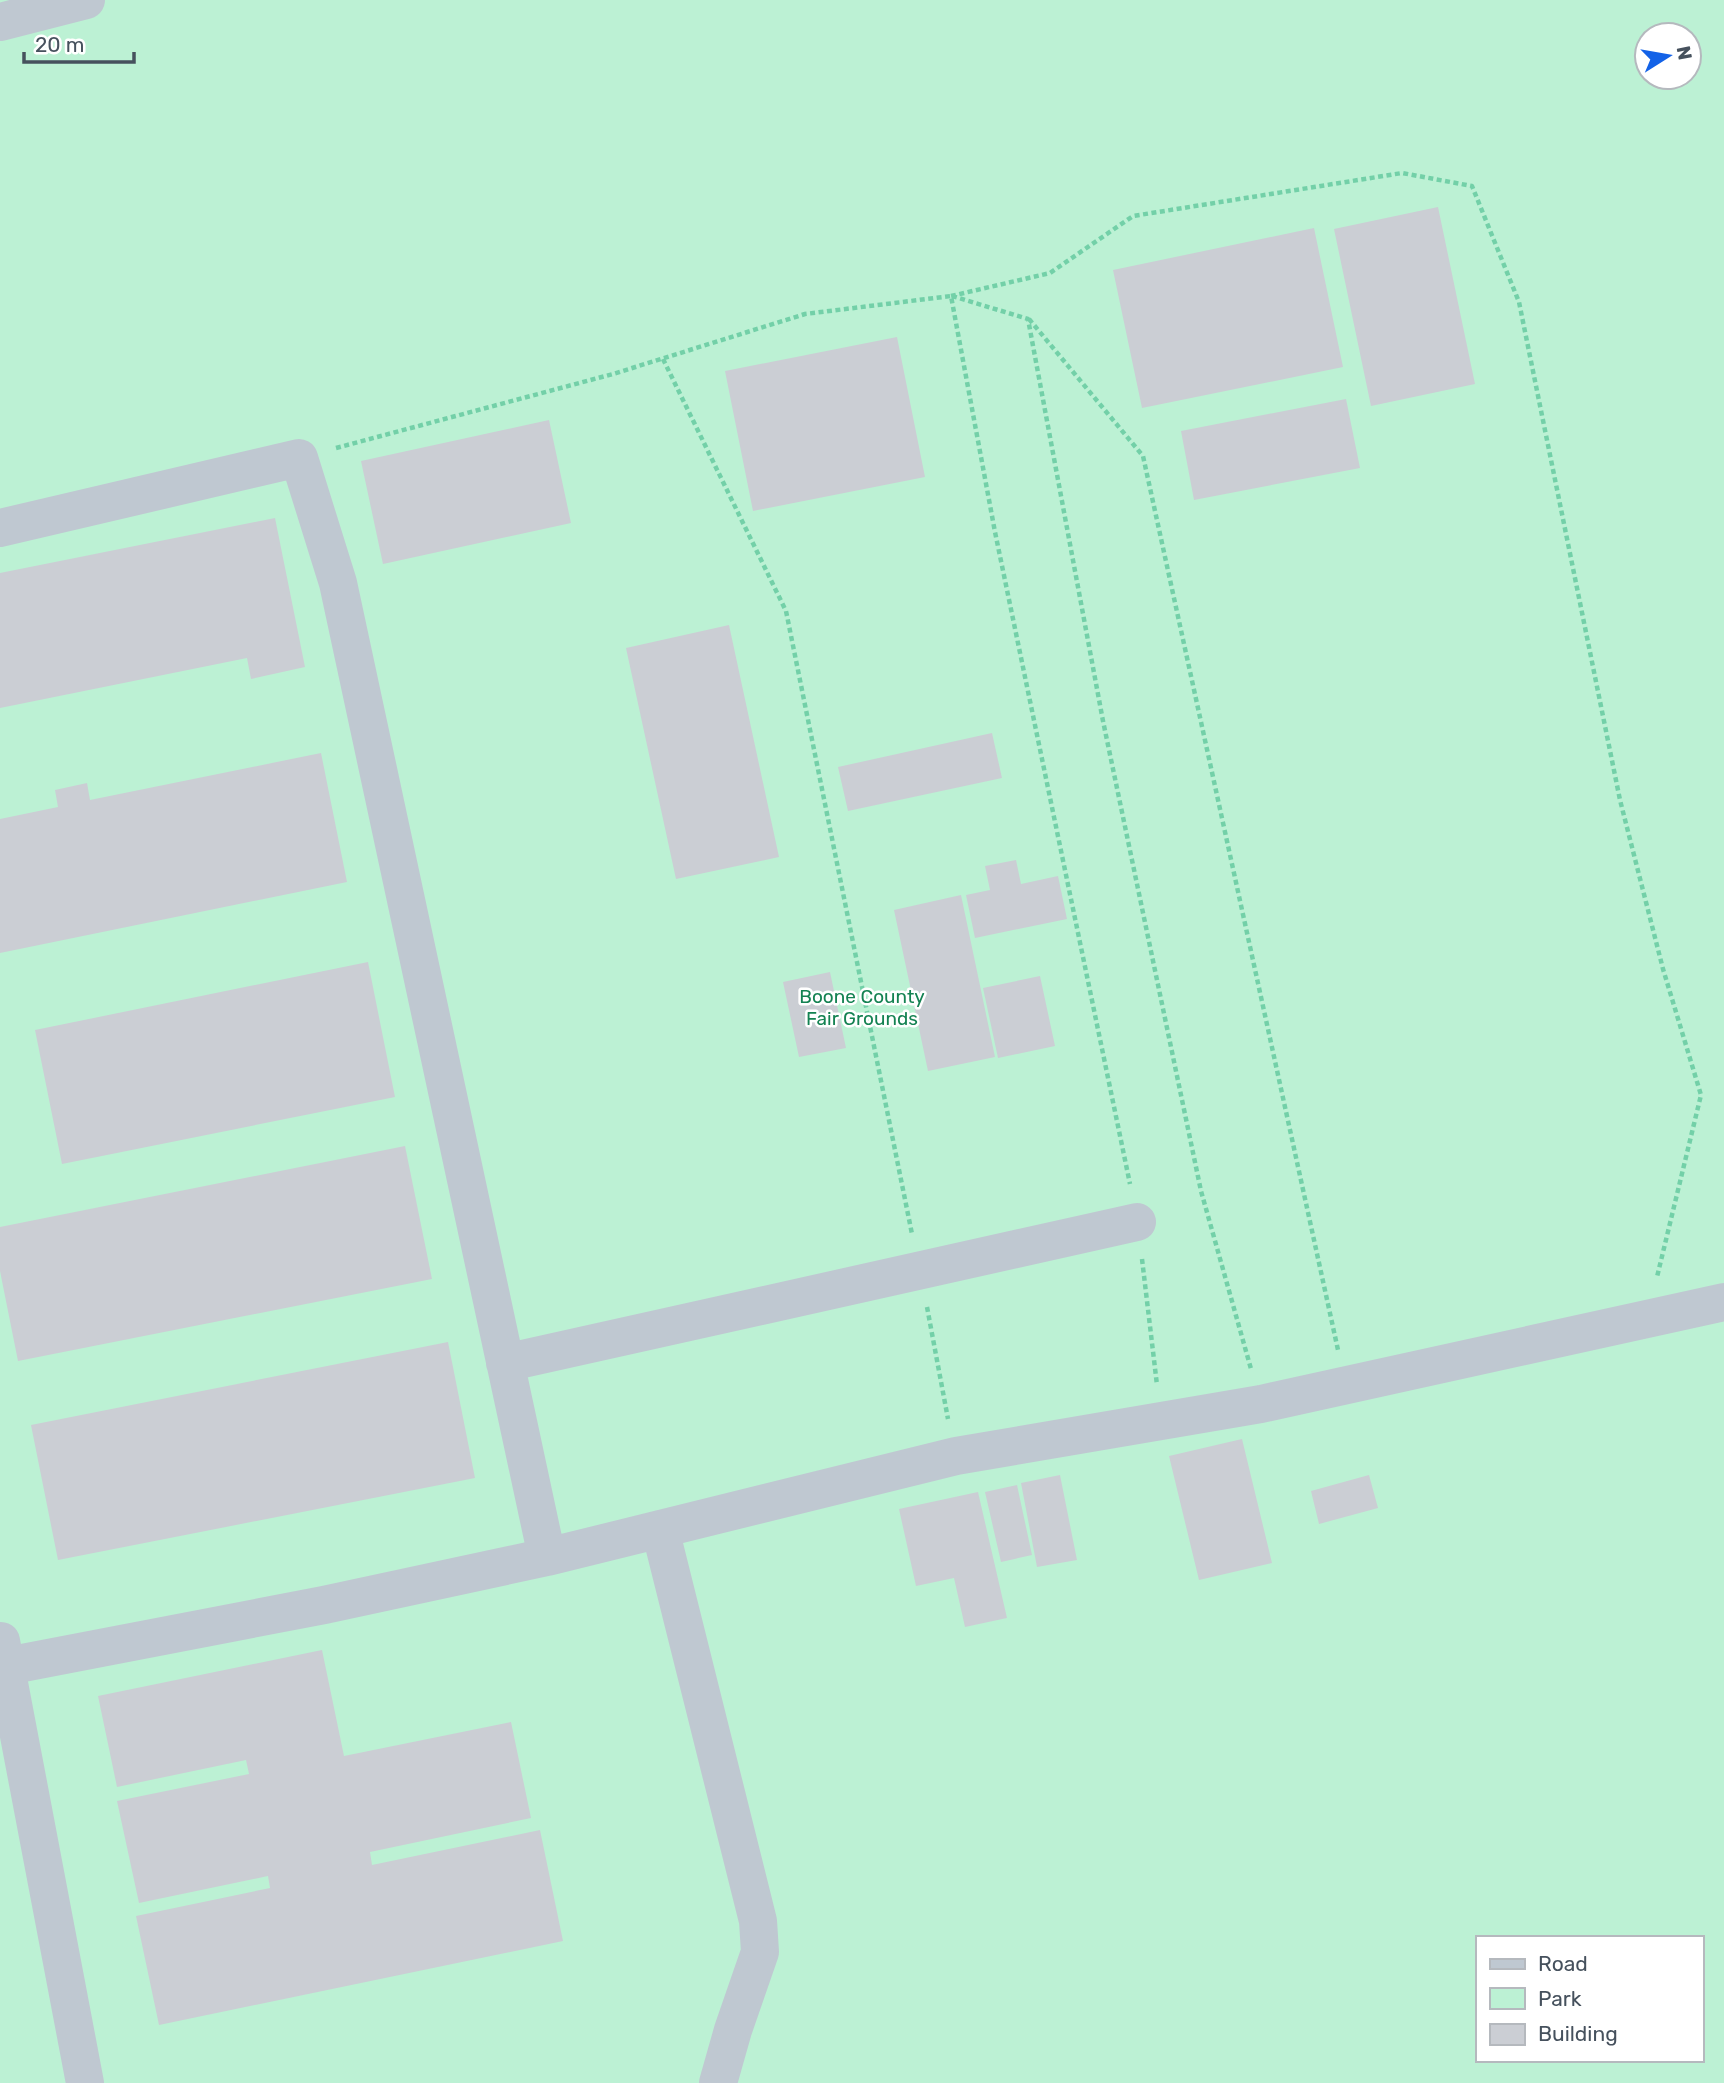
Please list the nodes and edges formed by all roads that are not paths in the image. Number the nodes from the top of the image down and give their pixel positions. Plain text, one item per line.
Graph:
1 (86, 0) edge
2 (0, 22) edge
3 (0, 528) edge
4 (1137, 1222) road end
5 (1724, 1302) edge
6 (505, 1363) junction
7 (660, 1529) junction
8 (547, 1557) junction
9 (2, 1654) edge
10 (85, 2083) edge
11 (718, 2083) edge

1 - 2 lane
3 - 6 lane
4 - 6 lane
5 - 7 lane
6 - 8 lane
7 - 8 lane
7 - 11 lane
8 - 9 lane
9 - 10 lane

